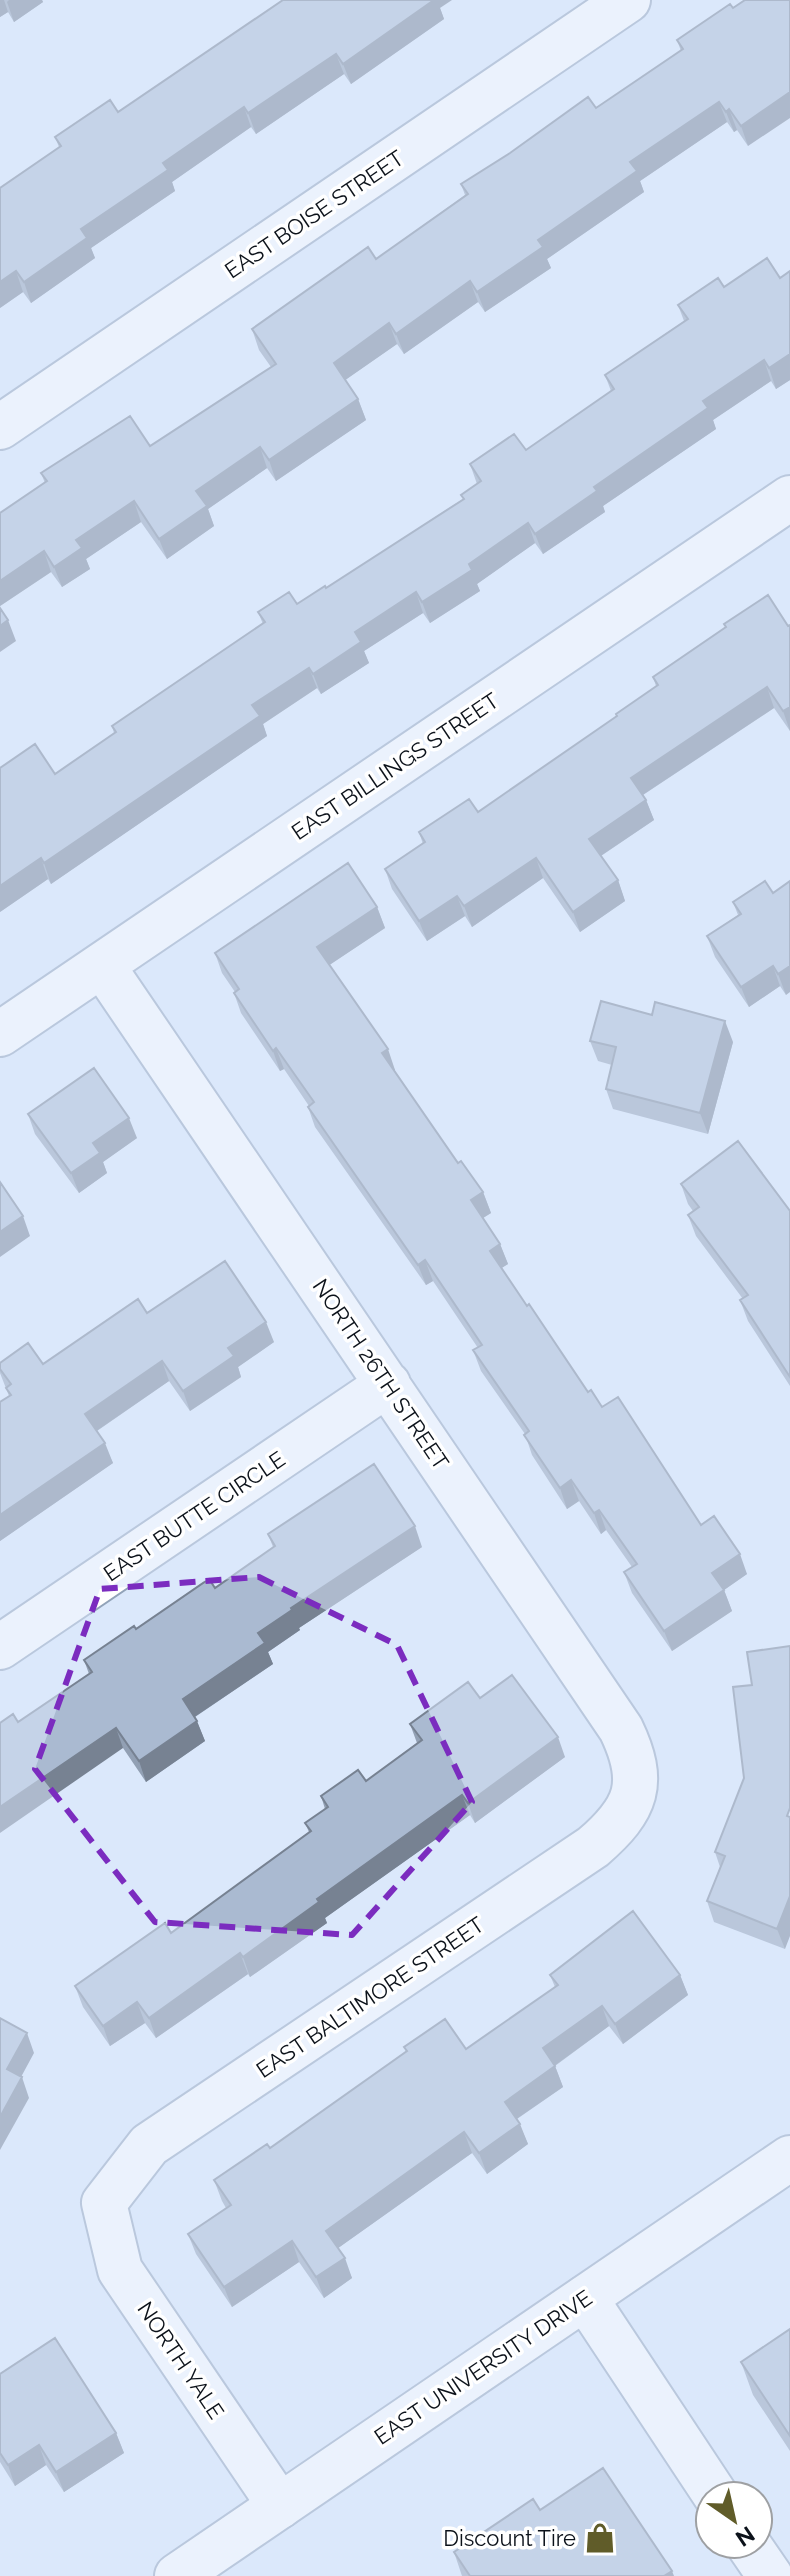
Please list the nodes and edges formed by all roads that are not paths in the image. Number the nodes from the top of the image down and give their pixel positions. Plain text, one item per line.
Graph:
1 (628, 0) edge
2 (0, 427) edge
3 (790, 498) edge
4 (102, 965) junction
5 (0, 1034) edge
6 (388, 1384) junction
7 (0, 1647) edge
8 (636, 1792) joint
9 (790, 2158) edge
10 (104, 2203) joint
11 (585, 2298) junction
12 (705, 2480) edge
13 (280, 2506) junction
14 (177, 2576) edge

1 - 2 street, EAST BOISE STREET
3 - 4 street, EAST BILLINGS STREET
4 - 5 street, EAST BILLINGS STREET
4 - 6 street, NORTH 26TH STREET
6 - 7 street, EAST BUTTE CIRCLE
6 - 8 street, NORTH 26TH STREET
8 - 10 street, EAST BALTIMORE STREET
9 - 11 street, EAST UNIVERSITY DRIVE
10 - 13 street, NORTH YALE
11 - 12 street
11 - 13 street, EAST UNIVERSITY DRIVE
13 - 14 street, EAST UNIVERSITY DRIVE

